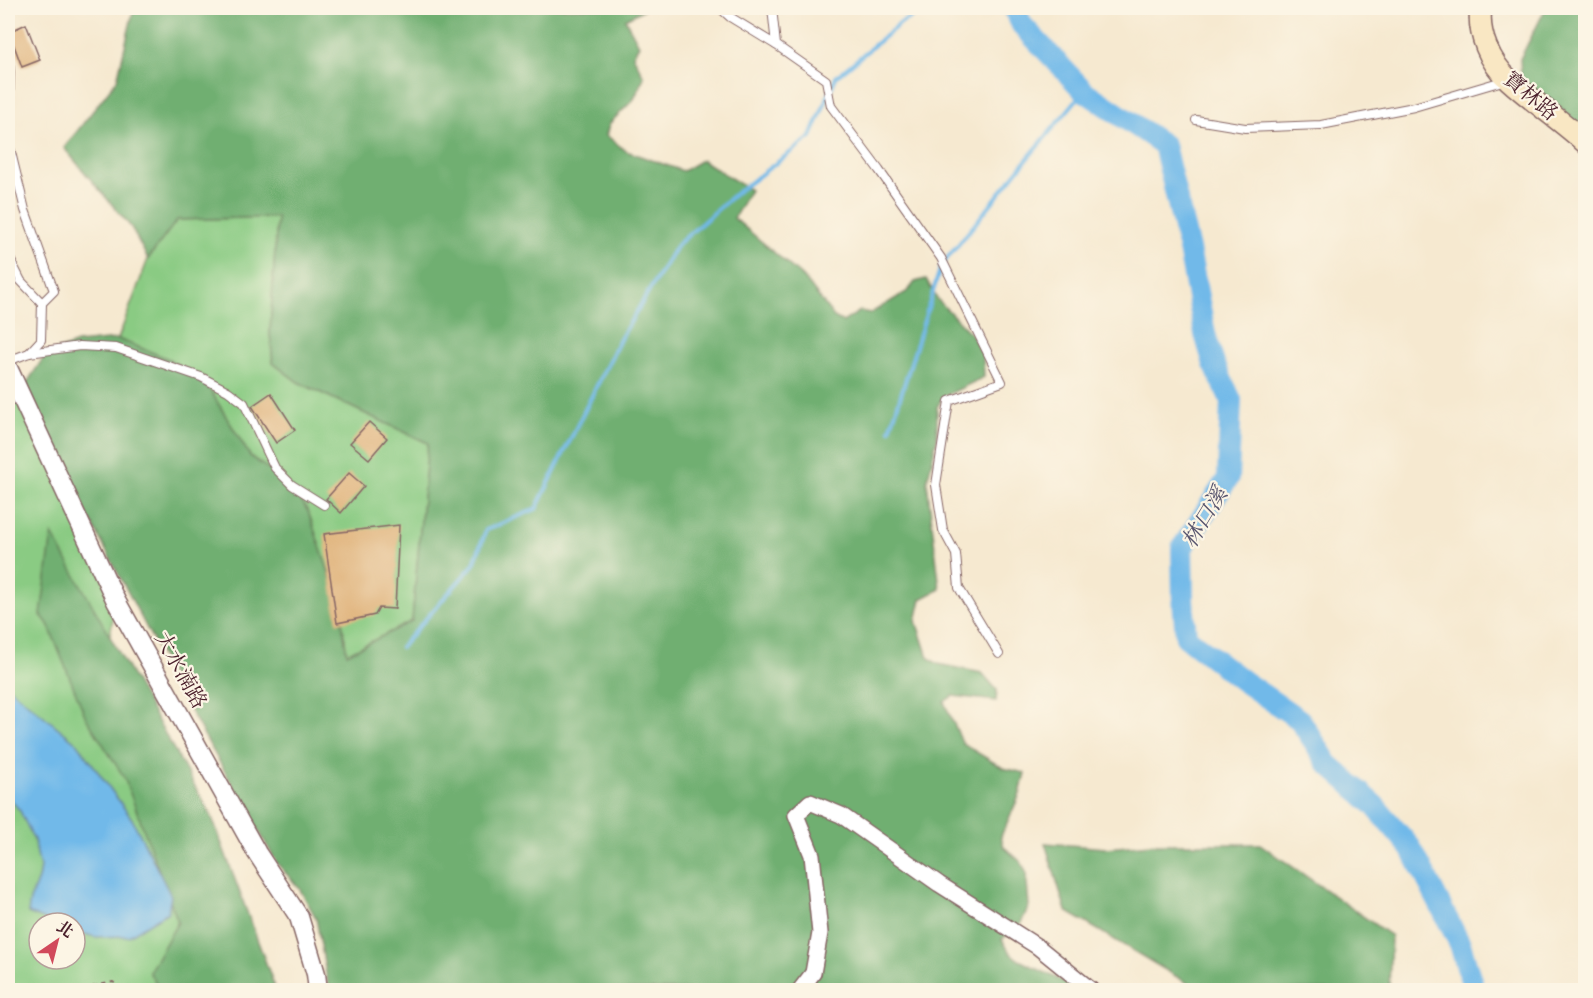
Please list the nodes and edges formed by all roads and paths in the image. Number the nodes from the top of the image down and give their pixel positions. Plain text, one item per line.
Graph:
1 (720, 8) edge
2 (772, 8) edge
3 (1481, 8) edge
4 (776, 45) junction
5 (8, 54) edge
6 (1508, 79) junction
7 (1196, 120) dead end
8 (1586, 143) edge
9 (8, 255) edge
10 (42, 303) junction
11 (29, 353) junction
12 (8, 362) edge
13 (8, 368) edge
14 (324, 505) dead end
15 (999, 654) dead end
16 (8, 981) edge
17 (19, 990) edge
18 (85, 990) edge
19 (124, 990) edge
20 (318, 990) edge
21 (800, 990) edge
22 (1091, 990) edge

1 - 4 lane
2 - 4 lane
3 - 6 main road, 寶林路
4 - 15 lane
5 - 10 lane
6 - 7 lane
6 - 8 main road, 寶林路
9 - 10 lane
10 - 11 lane
11 - 12 lane
11 - 14 lane
13 - 20 street, 大水湳路
16 - 17 path
18 - 19 path
21 - 22 street

